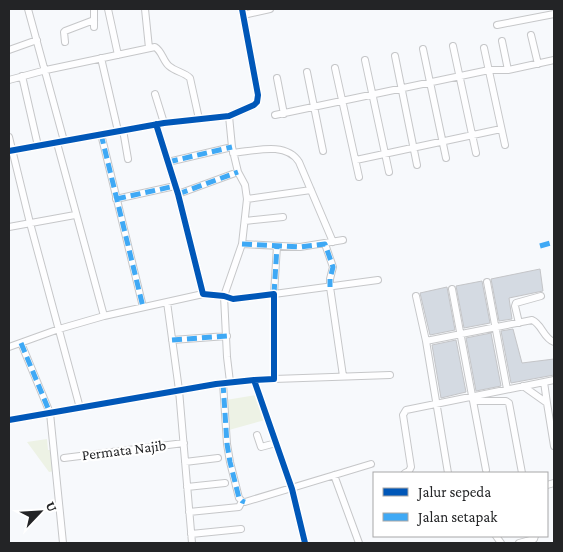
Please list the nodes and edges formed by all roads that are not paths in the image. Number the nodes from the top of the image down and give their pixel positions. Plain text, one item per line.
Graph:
1 (28, 9) edge
2 (94, 9) edge
3 (108, 9) edge
4 (145, 9) edge
5 (270, 9) edge
6 (242, 12) edge
7 (554, 14) edge
8 (497, 25) dead end
9 (531, 35) dead end
10 (36, 40) junction
11 (502, 41) dead end
12 (65, 42) dead end
13 (453, 46) dead end
14 (149, 48) junction
15 (484, 48) dead end
16 (422, 49) dead end
17 (9, 50) edge
18 (118, 55) junction
19 (395, 56) dead end
20 (101, 58) junction
21 (365, 60) dead end
22 (554, 60) edge
23 (538, 64) junction
24 (335, 68) dead end
25 (46, 70) junction
26 (489, 70) junction
27 (508, 70) junction
28 (307, 72) dead end
29 (22, 76) junction
30 (460, 76) junction
31 (277, 78) dead end
32 (9, 80) edge
33 (430, 82) junction
34 (401, 89) junction
35 (156, 94) dead end
36 (372, 95) junction
37 (342, 101) junction
38 (314, 107) junction
39 (233, 114) junction
40 (284, 114) junction
41 (274, 115) dead end
42 (199, 119) junction
43 (164, 123) junction
44 (156, 124) junction
45 (501, 129) junction
46 (121, 131) junction
47 (101, 134) junction
48 (473, 135) junction
49 (9, 137) edge
50 (60, 142) junction
51 (443, 142) junction
52 (505, 145) dead end
53 (38, 146) junction
54 (414, 148) junction
55 (233, 150) junction
56 (11, 151) edge
57 (323, 151) dead end
58 (476, 153) dead end
59 (385, 154) junction
60 (446, 158) dead end
61 (128, 159) dead end
62 (356, 160) junction
63 (168, 162) junction
64 (417, 165) dead end
65 (238, 172) junction
66 (388, 172) dead end
67 (359, 177) dead end
68 (175, 186) junction
69 (311, 190) junction
70 (178, 194) junction
71 (116, 199) junction
72 (247, 199) junction
73 (75, 214) junction
74 (283, 217) dead end
75 (245, 221) junction
76 (30, 223) junction
77 (9, 226) edge
78 (343, 240) dead end
79 (333, 242) junction
80 (242, 244) junction
81 (325, 244) junction
82 (277, 246) junction
83 (378, 280) dead end
84 (487, 282) dead end
85 (330, 288) junction
86 (452, 289) dead end
87 (202, 294) junction
88 (274, 294) junction
89 (224, 296) junction
90 (416, 296) dead end
91 (541, 296) dead end
92 (167, 302) junction
93 (143, 307) junction
94 (104, 316) junction
95 (519, 323) junction
96 (59, 328) junction
97 (496, 328) junction
98 (461, 335) junction
99 (227, 336) junction
100 (172, 340) junction
101 (426, 341) junction
102 (554, 342) edge
103 (21, 343) junction
104 (9, 347) edge
105 (390, 375) dead end
106 (343, 376) junction
107 (274, 379) junction
108 (254, 380) junction
109 (554, 380) edge
110 (544, 382) junction
111 (226, 383) junction
112 (523, 386) junction
113 (507, 389) junction
114 (179, 390) junction
115 (473, 398) junction
116 (437, 403) junction
117 (546, 403) junction
118 (80, 408) junction
119 (50, 413) junction
120 (9, 414) edge
121 (17, 419) junction
122 (9, 420) edge
123 (257, 435) dead end
124 (184, 443) junction
125 (276, 443) junction
126 (554, 446) edge
127 (64, 458) dead end
128 (218, 458) dead end
129 (185, 462) junction
130 (371, 464) dead end
131 (486, 470) dead end
132 (407, 472) edge
133 (448, 472) edge
134 (522, 472) edge
135 (334, 475) junction
136 (225, 483) dead end
137 (187, 487) junction
138 (292, 489) junction
139 (242, 502) junction
140 (189, 512) junction
141 (241, 529) dead end
142 (191, 534) junction
143 (535, 537) edge
144 (64, 543) edge
145 (192, 543) edge
146 (305, 543) edge
147 (359, 543) edge
148 (519, 543) edge

1 - 10 street
2 - 12 street
3 - 18 street
4 - 14 street
5 - 6 street
6 - 39 street
7 - 8 street
9 - 23 street
10 - 17 street
10 - 25 street
11 - 27 street
13 - 30 street
14 - 18 street
14 - 42 street
15 - 26 street
16 - 33 street
18 - 20 street
19 - 34 street
20 - 25 street
20 - 46 street
21 - 36 street
22 - 23 street
23 - 27 street
24 - 37 street
25 - 29 street
25 - 50 street
26 - 27 street
26 - 30 street
26 - 45 street
28 - 38 street
29 - 32 street
29 - 53 street
30 - 33 street
30 - 48 street
31 - 40 street
33 - 34 street
33 - 51 street
34 - 36 street
34 - 54 street
35 - 43 street
36 - 37 street
36 - 59 street
37 - 38 street
37 - 62 street
38 - 40 street
38 - 57 street
39 - 42 street
39 - 55 street
40 - 41 street
42 - 43 street
43 - 44 street
44 - 46 street
44 - 63 street
45 - 48 street
45 - 52 street
46 - 47 street
46 - 61 street
47 - 50 street
47 - 71 street
48 - 51 street
48 - 58 street
49 - 56 street
50 - 53 street
50 - 73 street
51 - 54 street
51 - 60 street
53 - 56 street
54 - 59 street
54 - 64 street
55 - 63 street
55 - 65 street
55 - 69 street
56 - 76 street
59 - 62 street
59 - 66 street
62 - 67 street
63 - 68 street
65 - 70 street
65 - 72 street
68 - 70 street
68 - 71 street
69 - 72 street
69 - 79 street
70 - 87 street
71 - 93 street
72 - 75 street
73 - 76 street
73 - 94 street
74 - 75 street
75 - 80 street
76 - 77 street
76 - 96 street
78 - 79 street
79 - 81 street
80 - 82 street
80 - 89 street
81 - 82 street
81 - 85 street
82 - 88 street
83 - 85 street
84 - 97 street
85 - 88 street
85 - 106 street
86 - 98 street
87 - 89 street
87 - 92 street
88 - 89 street
88 - 107 street
89 - 99 street
90 - 101 street
91 - 95 street
92 - 93 street
92 - 100 street
93 - 94 street
94 - 96 street
95 - 97 street
95 - 102 street
96 - 103 street
96 - 118 street
97 - 98 street
97 - 113 street
98 - 101 street
98 - 115 street
99 - 100 street
99 - 111 street
100 - 114 street
101 - 116 street
103 - 104 street
103 - 119 street
105 - 106 street
106 - 107 street
107 - 108 street
108 - 111 street
108 - 125 street
109 - 110 street
110 - 112 street
110 - 117 street
111 - 114 street
111 - 139 street
112 - 113 street
112 - 117 street
113 - 115 street
114 - 118 street
114 - 124 street
115 - 116 street
115 - 131 street
115 - 134 street
116 - 132 street
116 - 133 street
117 - 126 street
118 - 119 street
119 - 121 street
119 - 144 street
120 - 121 street
121 - 122 street
123 - 125 street
124 - 127 street, Permata Najib
124 - 129 street
125 - 138 street
128 - 129 street
129 - 137 street
130 - 135 street
135 - 138 street
135 - 147 street
136 - 137 street
137 - 140 street
138 - 139 street
138 - 146 street
139 - 140 street
140 - 142 street
141 - 142 street
142 - 145 street
143 - 148 street

